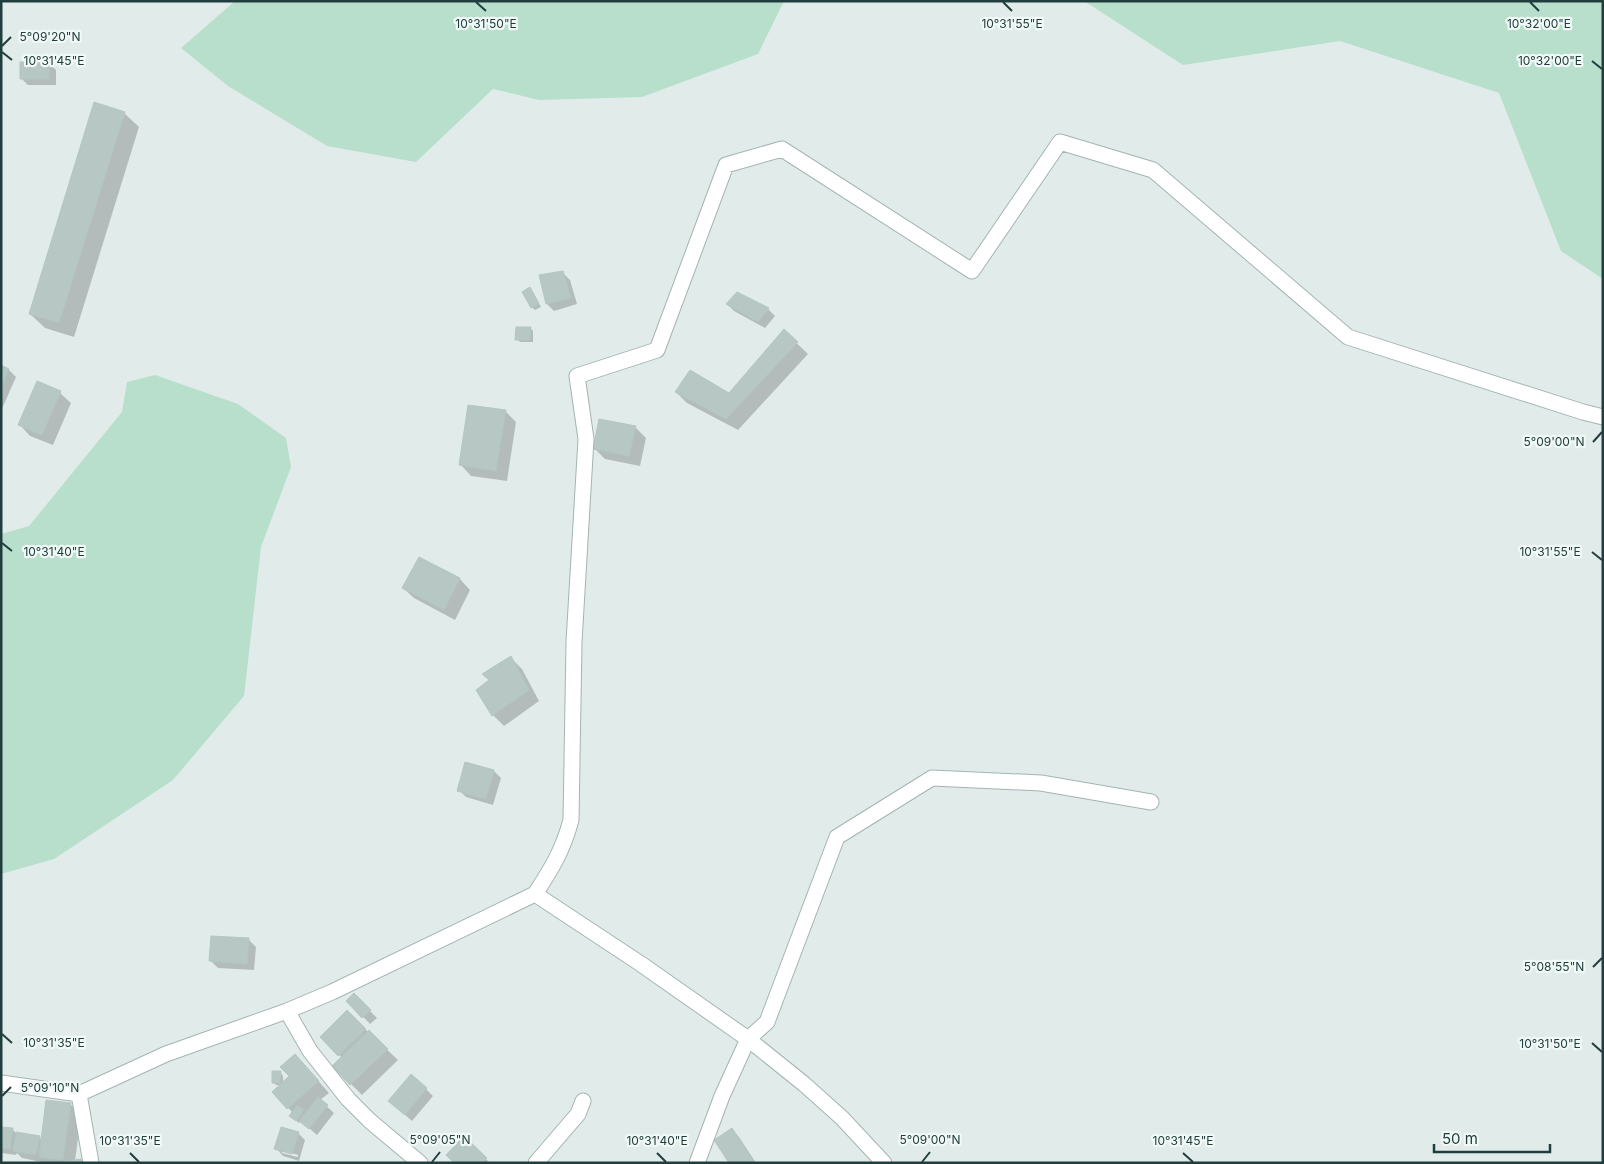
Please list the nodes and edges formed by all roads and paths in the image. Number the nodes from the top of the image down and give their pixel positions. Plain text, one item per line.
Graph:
1 (1603, 417) edge
2 (1151, 802) dead end
3 (535, 894) junction
4 (288, 1010) junction
5 (748, 1039) junction
6 (1, 1083) edge
7 (79, 1094) junction
8 (583, 1101) dead end
9 (90, 1163) edge
10 (420, 1163) edge
11 (536, 1163) edge
12 (697, 1163) edge
13 (884, 1163) edge

1 - 3 street
2 - 5 street
3 - 4 street
3 - 5 street
4 - 7 street
4 - 10 street
5 - 12 street
5 - 13 street
6 - 7 street
7 - 9 street
8 - 11 street

